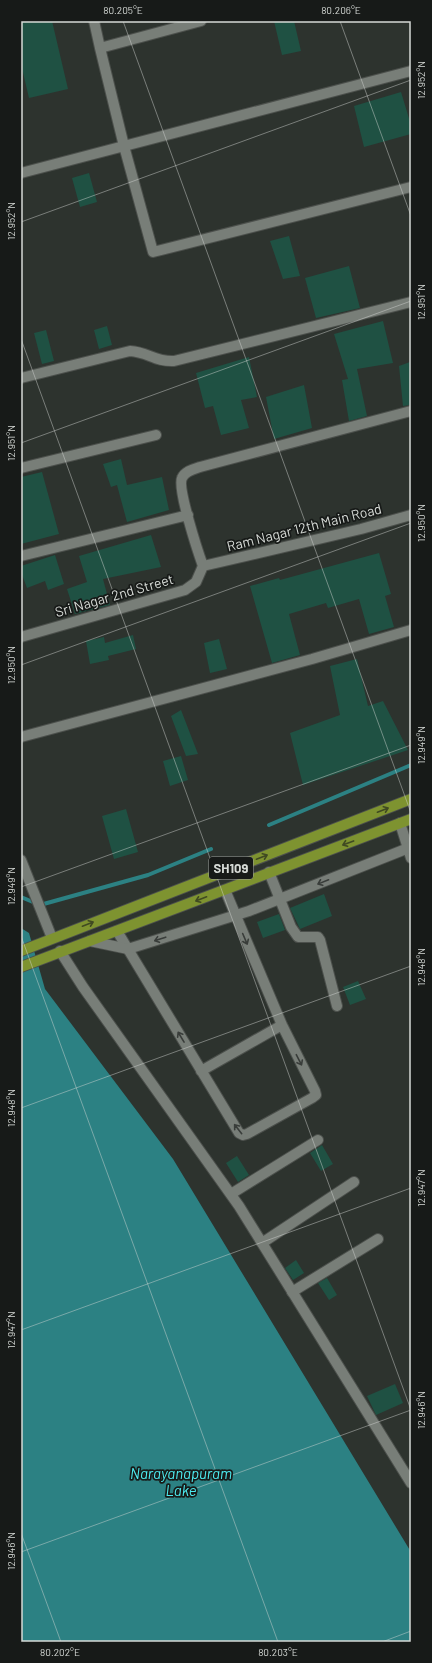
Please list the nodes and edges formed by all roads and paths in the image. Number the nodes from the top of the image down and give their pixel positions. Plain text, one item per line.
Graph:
1 (94, 21) edge
2 (201, 21) edge
3 (100, 48) junction
4 (411, 71) edge
5 (124, 146) junction
6 (21, 173) edge
7 (411, 187) edge
8 (411, 302) edge
9 (21, 378) edge
10 (411, 411) edge
11 (156, 435) dead end
12 (21, 468) edge
13 (188, 515) junction
14 (411, 515) edge
15 (21, 556) edge
16 (202, 566) junction
17 (411, 630) edge
18 (21, 637) edge
19 (21, 736) edge
20 (411, 799) edge
21 (411, 819) edge
22 (400, 823) junction
23 (410, 851) edge
24 (21, 860) edge
25 (269, 872) junction
26 (225, 890) junction
27 (280, 899) junction
28 (234, 914) junction
29 (117, 931) junction
30 (52, 938) junction
31 (90, 941) junction
32 (128, 949) junction
33 (21, 951) edge
34 (60, 951) junction
35 (21, 967) edge
36 (337, 1006) dead end
37 (282, 1025) junction
38 (200, 1071) junction
39 (318, 1140) dead end
40 (354, 1182) dead end
41 (231, 1194) junction
42 (378, 1239) dead end
43 (262, 1243) junction
44 (292, 1292) junction
45 (411, 1483) edge

1 - 3 street
2 - 3 street
3 - 5 street
4 - 5 street
5 - 6 street
5 - 7 street
8 - 9 street
10 - 13 street
11 - 12 street
13 - 15 street
13 - 16 street
14 - 16 street, Ram Nagar 12th Main Road
16 - 18 street, Sri Nagar 2nd Street
17 - 19 street
30 -> 20 main road, SH109
21 - 22 main road, SH109
22 - 23 street
22 -> 25 main road, SH109
23 -> 27 street
24 - 30 street
25 - 26 main road, SH109
25 - 27 street
26 - 28 street
26 -> 29 main road, SH109
27 - 28 street
27 - 36 street
28 -> 32 street
28 -> 37 street
29 - 31 main road, SH109
29 - 32 street
30 - 33 main road, SH109
31 - 32 street
31 - 34 main road, SH109
38 -> 32 street
34 - 35 main road, SH109
34 - 41 street
37 - 38 street
37 -> 38 street
39 - 41 street
40 - 43 street
41 - 43 street
42 - 44 street
43 - 44 street
44 - 45 street

